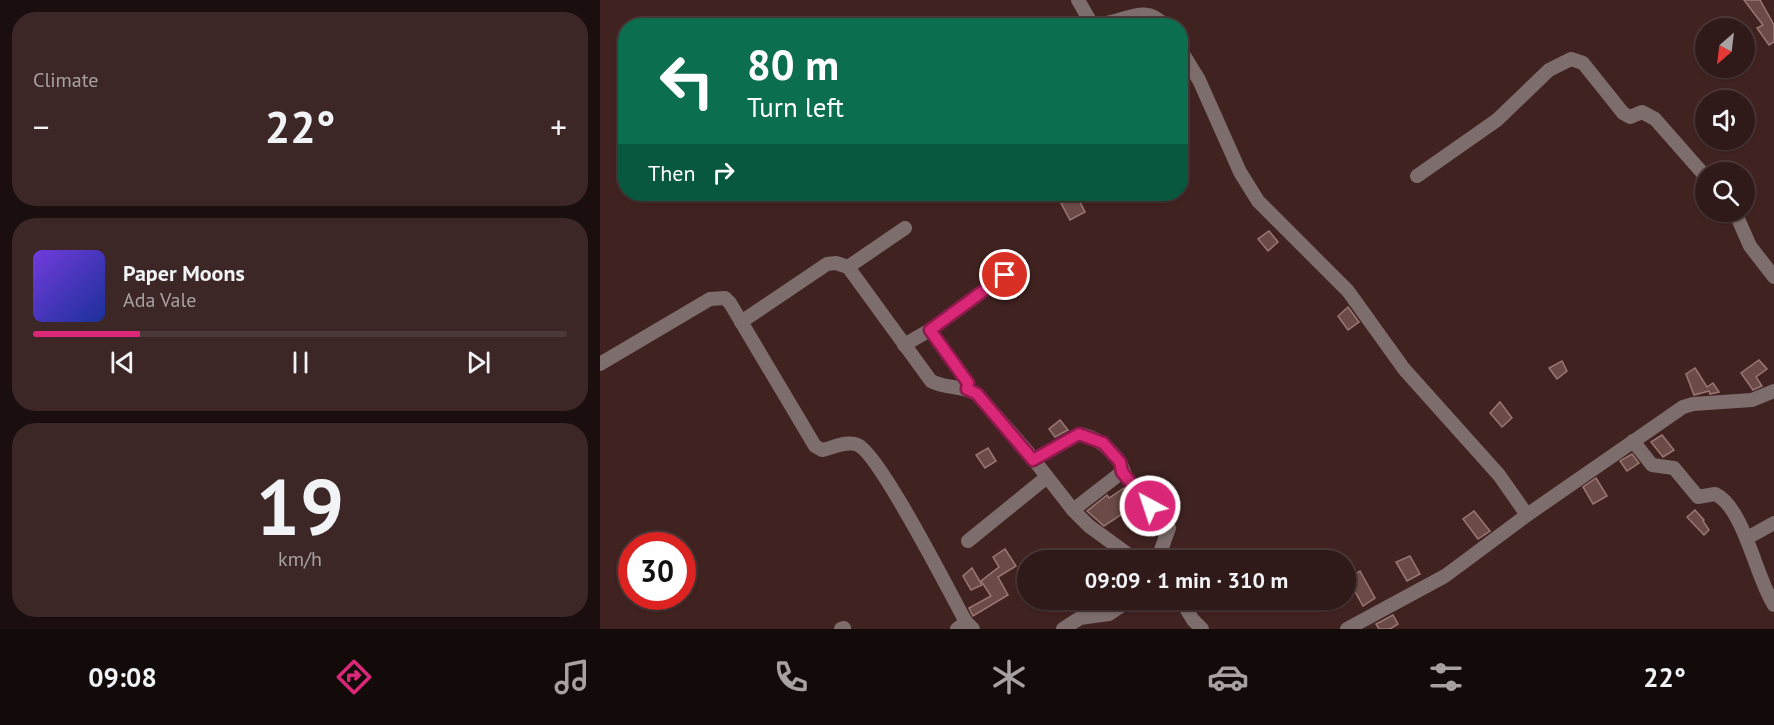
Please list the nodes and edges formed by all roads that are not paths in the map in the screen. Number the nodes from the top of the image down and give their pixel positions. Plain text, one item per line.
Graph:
1 (1078, 0) edge
2 (1088, 18) edge
3 (1120, 18) edge
4 (1159, 18) edge
5 (1188, 62) edge
6 (1695, 164) edge
7 (1417, 176) dead end
8 (1739, 222) edge
9 (906, 228) dead end
10 (848, 267) junction
11 (1005, 275) dead end
12 (1774, 277) edge
13 (741, 322) junction
14 (930, 330) junction
15 (904, 345) junction
16 (600, 364) edge
17 (967, 389) junction
18 (1774, 391) edge
19 (1633, 441) junction
20 (1033, 460) junction
21 (1122, 472) junction
22 (1047, 477) junction
23 (1072, 510) junction
24 (1527, 515) junction
25 (1774, 523) edge
26 (1747, 538) junction
27 (968, 541) dead end
28 (1122, 550) edge
29 (1161, 550) edge
30 (1774, 605) edge
31 (1115, 610) edge
32 (1186, 610) edge
33 (966, 627) edge
34 (1063, 629) edge
35 (1202, 629) edge
36 (1347, 629) edge

1 - 2 street
3 - 4 street
5 - 24 street
6 - 7 street
8 - 12 street
9 - 10 street
10 - 13 street
10 - 15 street
11 - 14 street
13 - 16 street
13 - 33 street
14 - 15 street
14 - 17 street
15 - 17 street
17 - 20 street
18 - 19 street
19 - 24 street
19 - 26 street
20 - 21 street
20 - 22 street
21 - 23 street
21 - 29 street
22 - 23 street
22 - 27 street
23 - 28 street
24 - 36 street
25 - 26 street
26 - 30 street
31 - 34 street
32 - 35 street

